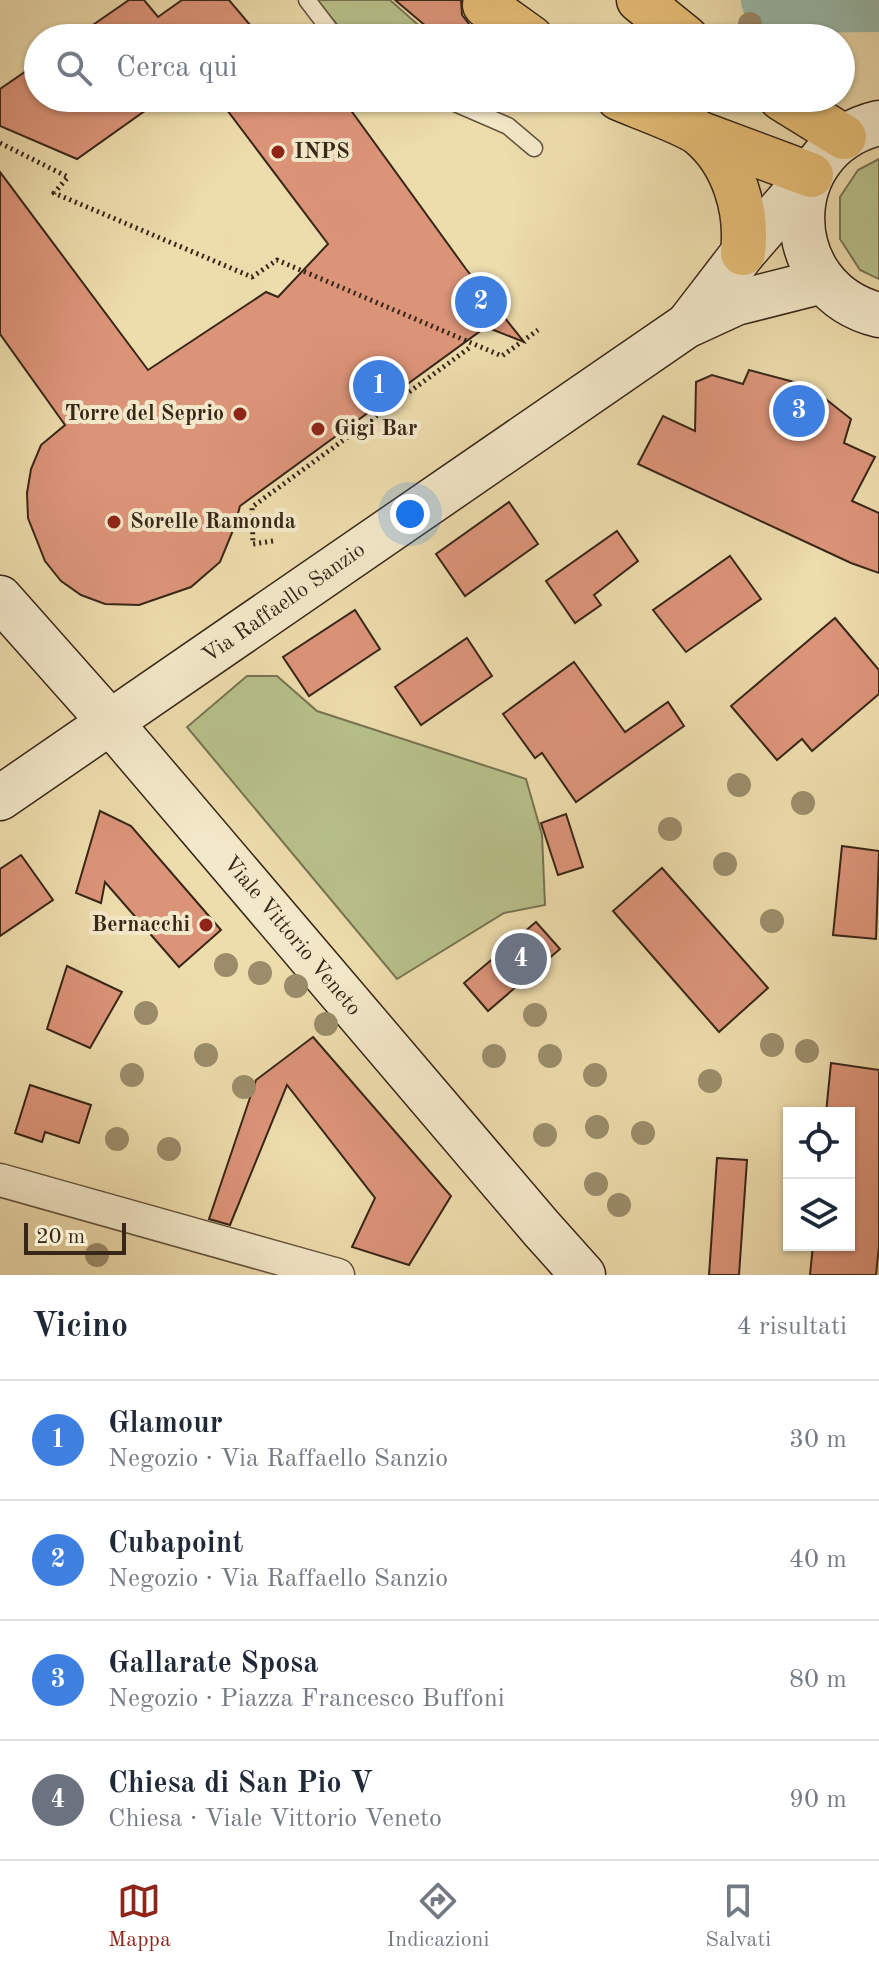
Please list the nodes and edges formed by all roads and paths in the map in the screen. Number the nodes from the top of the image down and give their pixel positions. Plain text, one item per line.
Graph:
1 (307, 0) edge
2 (639, 0) edge
3 (485, 5) dead end
4 (325, 24) edge
5 (511, 24) edge
6 (669, 24) edge
7 (476, 112) edge
8 (651, 112) edge
9 (816, 112) edge
10 (861, 130) edge
11 (699, 133) junction
12 (0, 143) edge
13 (534, 148) dead end
14 (811, 175) junction
15 (743, 253) junction
16 (823, 281) junction
17 (879, 315) edge
18 (686, 326) junction
19 (538, 330) dead end
20 (473, 345) junction
21 (273, 541) dead end
22 (0, 598) edge
23 (110, 722) junction
24 (0, 798) edge
25 (0, 1180) edge
26 (338, 1275) edge
27 (583, 1275) edge

1 - 4 lane
2 - 6 highway
3 - 5 highway
7 - 13 lane
8 - 11 highway
9 - 10 highway
10 - 14 main road, Via Raffaello Sanzio
11 - 14 highway
11 - 15 highway
12 - 20 path
14 - 15 main road, Via Raffaello Sanzio
14 - 16 main road
15 - 18 main road, Via Raffaello Sanzio
16 - 17 main road
16 - 18 main road, Via Raffaello Sanzio
18 - 23 main road, Via Raffaello Sanzio
19 - 20 path
20 - 21 path
22 - 23 main road, Viale Vittorio Veneto
23 - 24 main road, Via Raffaello Sanzio
23 - 27 main road, Viale Vittorio Veneto
25 - 26 street

